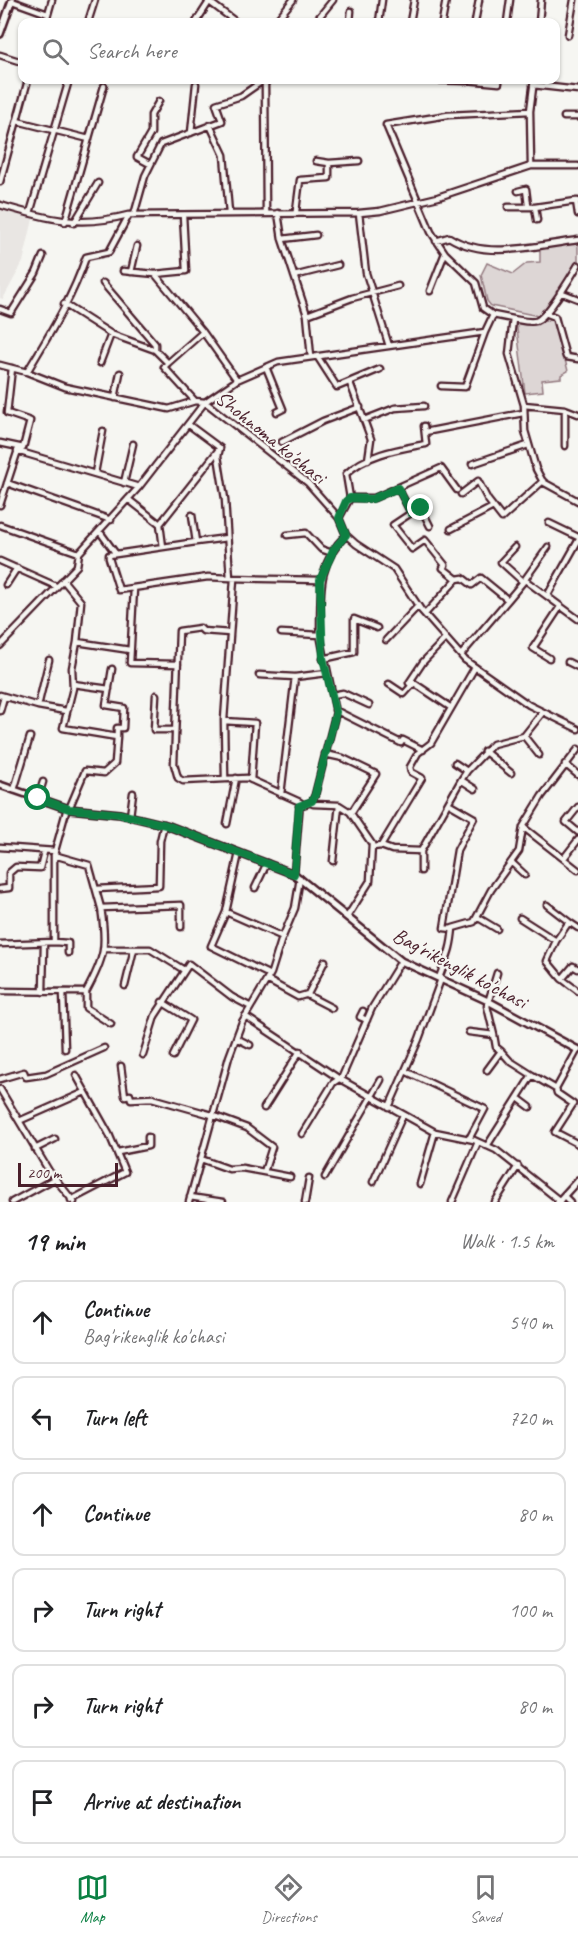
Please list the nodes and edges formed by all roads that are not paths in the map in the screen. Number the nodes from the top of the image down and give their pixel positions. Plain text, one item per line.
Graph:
1 (12, 0) edge
2 (52, 0) edge
3 (95, 0) edge
4 (293, 0) edge
5 (333, 0) edge
6 (382, 0) edge
7 (414, 0) edge
8 (446, 0) edge
9 (479, 0) edge
10 (510, 0) edge
11 (541, 0) edge
12 (574, 0) edge
13 (208, 1) edge
14 (351, 11) dead end
15 (48, 14) junction
16 (46, 18) edge
17 (89, 18) edge
18 (198, 18) edge
19 (231, 18) edge
20 (278, 18) edge
21 (318, 18) edge
22 (350, 18) edge
23 (380, 18) edge
24 (412, 18) edge
25 (443, 18) edge
26 (476, 18) edge
27 (508, 18) edge
28 (539, 18) edge
29 (0, 34) edge
30 (568, 35) dead end
31 (0, 55) edge
32 (18, 61) edge
33 (27, 84) edge
34 (68, 84) edge
35 (196, 84) dead end
36 (258, 84) edge
37 (262, 84) edge
38 (533, 84) edge
39 (544, 84) edge
40 (104, 86) dead end
41 (578, 90) edge
42 (159, 101) dead end
43 (530, 111) junction
44 (564, 117) dead end
45 (578, 117) edge
46 (17, 121) junction
47 (210, 125) junction
48 (54, 130) junction
49 (191, 133) junction
50 (89, 139) junction
51 (316, 161) dead end
52 (359, 161) dead end
53 (329, 163) junction
54 (150, 164) junction
55 (531, 166) junction
56 (578, 166) edge
57 (0, 182) edge
58 (98, 183) dead end
59 (518, 191) dead end
60 (417, 201) junction
61 (577, 201) edge
62 (0, 205) edge
63 (528, 205) junction
64 (508, 207) dead end
65 (535, 207) junction
66 (296, 211) junction
67 (30, 213) junction
68 (230, 213) junction
69 (267, 213) junction
70 (278, 213) junction
71 (359, 213) junction
72 (578, 214) edge
73 (132, 215) junction
74 (183, 215) junction
75 (537, 220) dead end
76 (65, 222) junction
77 (74, 223) junction
78 (316, 235) dead end
79 (282, 239) junction
80 (578, 240) edge
81 (436, 241) junction
82 (137, 246) dead end
83 (446, 253) junction
84 (43, 256) dead end
85 (338, 265) dead end
86 (578, 265) edge
87 (123, 271) dead end
88 (131, 272) junction
89 (155, 274) junction
90 (294, 276) junction
91 (103, 283) dead end
92 (398, 286) dead end
93 (430, 291) dead end
94 (372, 292) junction
95 (560, 292) junction
96 (578, 299) edge
97 (64, 304) junction
98 (0, 309) edge
99 (545, 313) junction
100 (307, 315) junction
101 (494, 315) junction
102 (513, 319) junction
103 (203, 332) junction
104 (485, 332) junction
105 (111, 334) junction
106 (389, 346) junction
107 (156, 350) junction
108 (314, 356) junction
109 (578, 358) edge
110 (100, 363) dead end
111 (168, 363) junction
112 (0, 365) edge
113 (266, 367) junction
114 (12, 368) junction
115 (380, 369) dead end
116 (27, 372) junction
117 (120, 373) dead end
118 (237, 380) junction
119 (350, 383) junction
120 (441, 386) dead end
121 (115, 398) junction
122 (195, 401) junction
123 (205, 402) junction
124 (524, 405) junction
125 (424, 406) dead end
126 (360, 407) junction
127 (565, 409) junction
128 (278, 412) dead end
129 (523, 413) junction
130 (578, 414) edge
131 (364, 420) junction
132 (189, 425) junction
133 (103, 431) dead end
134 (282, 442) dead end
135 (0, 443) edge
136 (133, 444) dead end
137 (528, 445) junction
138 (565, 446) dead end
139 (220, 448) junction
140 (18, 449) junction
141 (368, 460) junction
142 (472, 464) dead end
143 (95, 473) junction
144 (543, 481) junction
145 (7, 483) junction
146 (124, 483) junction
147 (139, 487) junction
148 (398, 488) junction
149 (350, 498) junction
150 (128, 499) junction
151 (578, 501) edge
152 (0, 505) edge
153 (493, 507) junction
154 (411, 513) junction
155 (192, 515) dead end
156 (339, 518) junction
157 (111, 520) junction
158 (549, 523) dead end
159 (160, 524) junction
160 (0, 525) edge
161 (430, 526) dead end
162 (451, 529) dead end
163 (100, 532) junction
164 (286, 535) dead end
165 (346, 535) junction
166 (227, 538) junction
167 (578, 539) edge
168 (196, 542) junction
169 (163, 547) junction
170 (515, 547) dead end
171 (548, 548) dead end
172 (332, 552) junction
173 (80, 553) junction
174 (116, 554) junction
175 (0, 561) edge
176 (17, 568) junction
177 (232, 579) junction
178 (457, 579) junction
179 (63, 580) junction
180 (320, 580) junction
181 (524, 581) junction
182 (6, 585) dead end
183 (56, 586) junction
184 (134, 588) junction
185 (547, 596) junction
186 (508, 600) junction
187 (418, 606) junction
188 (560, 608) junction
189 (425, 614) junction
190 (578, 619) edge
191 (377, 628) dead end
192 (230, 633) junction
193 (281, 633) dead end
194 (320, 635) junction
195 (446, 638) junction
196 (386, 640) dead end
197 (77, 642) junction
198 (0, 646) edge
199 (130, 650) junction
200 (461, 656) junction
201 (323, 658) junction
202 (549, 658) dead end
203 (49, 660) dead end
204 (568, 662) dead end
205 (178, 664) junction
206 (475, 667) junction
207 (578, 667) edge
208 (112, 669) dead end
209 (327, 673) junction
210 (259, 675) dead end
211 (295, 677) junction
212 (73, 684) junction
213 (389, 684) dead end
214 (411, 685) junction
215 (109, 689) junction
216 (156, 695) dead end
217 (333, 695) junction
218 (2, 696) edge
219 (369, 705) dead end
220 (38, 706) junction
221 (450, 707) junction
222 (335, 710) junction
223 (0, 711) edge
224 (66, 711) junction
225 (543, 712) junction
226 (224, 721) junction
227 (578, 729) edge
228 (175, 730) junction
229 (524, 736) junction
230 (30, 737) dead end
231 (117, 737) junction
232 (578, 749) edge
233 (423, 750) junction
234 (484, 751) junction
235 (325, 754) junction
236 (539, 755) dead end
237 (455, 764) dead end
238 (565, 764) junction
239 (467, 771) junction
240 (512, 773) dead end
241 (578, 775) edge
242 (225, 778) junction
243 (236, 778) junction
244 (251, 780) junction
245 (461, 780) junction
246 (43, 782) dead end
247 (0, 785) edge
248 (475, 789) dead end
249 (14, 790) junction
250 (133, 793) dead end
251 (281, 794) junction
252 (38, 798) junction
253 (312, 801) junction
254 (448, 803) junction
255 (339, 805) junction
256 (299, 806) junction
257 (578, 807) edge
258 (68, 809) junction
259 (351, 813) junction
260 (130, 816) junction
261 (164, 824) junction
262 (227, 824) dead end
263 (523, 827) junction
264 (578, 832) edge
265 (578, 840) edge
266 (381, 846) junction
267 (0, 847) edge
268 (373, 847) junction
269 (421, 851) junction
270 (44, 852) junction
271 (55, 853) junction
272 (239, 853) junction
273 (564, 858) junction
274 (333, 861) dead end
275 (511, 862) junction
276 (267, 863) junction
277 (42, 866) junction
278 (53, 867) junction
279 (578, 870) edge
280 (421, 871) dead end
281 (294, 874) junction
282 (525, 875) dead end
283 (300, 878) junction
284 (255, 888) dead end
285 (0, 889) edge
286 (96, 889) junction
287 (547, 905) dead end
288 (101, 908) junction
289 (226, 912) junction
290 (346, 917) junction
291 (477, 917) junction
292 (520, 918) dead end
293 (569, 922) junction
294 (181, 927) dead end
295 (453, 928) junction
296 (578, 928) edge
297 (497, 929) dead end
298 (283, 937) junction
299 (556, 941) junction
300 (54, 942) junction
301 (44, 943) junction
302 (0, 944) edge
303 (104, 949) junction
304 (134, 949) junction
305 (68, 953) dead end
306 (325, 961) dead end
307 (402, 961) junction
308 (578, 969) edge
309 (184, 970) junction
310 (497, 973) dead end
311 (270, 975) junction
312 (440, 978) junction
313 (562, 979) junction
314 (267, 980) junction
315 (125, 986) dead end
316 (0, 991) edge
317 (578, 991) edge
318 (43, 992) junction
319 (63, 992) junction
320 (86, 992) junction
321 (307, 995) junction
322 (488, 1001) junction
323 (162, 1002) junction
324 (251, 1007) junction
325 (332, 1008) dead end
326 (363, 1011) dead end
327 (245, 1016) junction
328 (367, 1020) junction
329 (111, 1024) dead end
330 (469, 1032) dead end
331 (494, 1035) junction
332 (236, 1038) junction
333 (250, 1045) dead end
334 (104, 1048) dead end
335 (65, 1049) dead end
336 (578, 1049) edge
337 (300, 1051) junction
338 (501, 1051) junction
339 (143, 1054) dead end
340 (173, 1056) dead end
341 (121, 1066) dead end
342 (487, 1070) dead end
343 (405, 1071) junction
344 (532, 1075) junction
345 (76, 1076) dead end
346 (338, 1078) junction
347 (0, 1079) edge
348 (381, 1080) dead end
349 (0, 1089) edge
350 (556, 1089) junction
351 (85, 1092) junction
352 (370, 1097) junction
353 (518, 1098) junction
354 (389, 1107) junction
355 (530, 1107) dead end
356 (264, 1108) dead end
357 (212, 1115) junction
358 (403, 1115) junction
359 (20, 1121) junction
360 (435, 1132) junction
361 (302, 1134) dead end
362 (148, 1137) dead end
363 (55, 1139) dead end
364 (469, 1139) junction
365 (478, 1142) junction
366 (578, 1144) edge
367 (487, 1146) junction
368 (35, 1149) junction
369 (118, 1152) junction
370 (201, 1159) junction
371 (518, 1166) junction
372 (264, 1172) junction
373 (290, 1177) dead end
374 (325, 1177) dead end
375 (309, 1178) dead end
376 (54, 1179) junction
377 (578, 1180) edge
378 (373, 1182) dead end
379 (420, 1184) dead end
380 (190, 1199) edge
381 (560, 1200) edge
382 (72, 1201) edge
383 (12, 1202) edge
384 (223, 1202) edge
385 (305, 1202) edge
386 (452, 1202) edge
387 (495, 1202) edge
388 (570, 1202) edge

1 - 15 street
1 - 29 main road
2 - 15 street
3 - 17 street
4 - 20 street
5 - 21 street
6 - 23 street
7 - 24 street
8 - 25 street
9 - 26 street
10 - 27 street
11 - 28 street
12 - 30 street
13 - 18 street
13 - 19 street
14 - 22 street
15 - 16 street
31 - 32 street
33 - 46 street
34 - 48 street
35 - 49 street
36 - 47 street
37 - 69 street
38 - 43 street
39 - 41 street
40 - 50 street
42 - 54 street
43 - 55 street
43 - 60 street
44 - 45 street
46 - 48 street
46 - 57 street
47 - 49 street
47 - 68 street
48 - 50 street
48 - 67 street
49 - 54 street
50 - 76 street
51 - 53 street
52 - 53 street
53 - 66 street
54 - 73 street
55 - 56 street
55 - 60 street
58 - 77 street
59 - 63 street
60 - 71 street
60 - 81 street
61 - 65 street
61 - 72 street
62 - 67 street
63 - 64 street
63 - 65 street
65 - 75 street
66 - 70 street
66 - 71 street
67 - 76 street
68 - 69 street
68 - 74 street
69 - 70 street
70 - 79 street
71 - 94 street
73 - 74 street
73 - 77 street
73 - 97 street
74 - 89 street
76 - 77 street
78 - 79 street
79 - 90 street
80 - 81 street
81 - 83 street
82 - 88 street
83 - 93 street
83 - 101 street
84 - 98 street
85 - 90 street
86 - 95 street
87 - 88 street
88 - 89 street
89 - 103 street
90 - 100 street
91 - 107 street
92 - 94 street
94 - 100 street
94 - 106 street
95 - 96 street
95 - 99 street
97 - 105 street
97 - 116 street
99 - 102 street
99 - 109 street
100 - 108 street
101 - 102 street
101 - 104 street
102 - 124 street
103 - 111 street
103 - 118 street
104 - 106 street
104 - 120 street
105 - 107 street
105 - 110 street
106 - 108 street
107 - 111 street
108 - 113 street
108 - 119 street
111 - 122 street
112 - 114 street, Shohnoma ko'chasi
113 - 118 street
113 - 128 street
114 - 116 street, Shohnoma ko'chasi
114 - 140 street
115 - 119 street
116 - 121 street, Shohnoma ko'chasi
117 - 121 street
118 - 123 street
119 - 126 street
121 - 122 street, Shohnoma ko'chasi
122 - 123 street, Shohnoma ko'chasi
123 - 132 street
123 - 156 street, Shohnoma ko'chasi
124 - 127 street
124 - 129 street
125 - 131 street
126 - 131 street
126 - 134 street
127 - 130 street
127 - 138 street
129 - 137 street
129 - 141 street
131 - 141 street
132 - 139 street
132 - 147 street
133 - 143 street
135 - 140 street
136 - 146 street
137 - 142 street
137 - 144 street
139 - 159 street
139 - 166 street
140 - 143 street
140 - 145 street
141 - 149 street
143 - 146 street
144 - 151 street
144 - 153 street
145 - 152 street
145 - 157 street
146 - 147 street
147 - 150 street
148 - 149 street
148 - 153 street
148 - 154 street
149 - 156 street
150 - 157 street
150 - 159 street
153 - 162 street
154 - 161 street
154 - 178 street
155 - 168 street
156 - 165 street, Shohnoma ko'chasi
157 - 163 street
158 - 167 street
159 - 169 street
160 - 173 street
163 - 173 street
163 - 174 street
164 - 172 street
165 - 172 street
165 - 187 street, Shohnoma ko'chasi
166 - 168 street
166 - 177 street
167 - 185 street
168 - 169 street
169 - 174 street
170 - 181 street
171 - 181 street
172 - 180 street
173 - 179 street
174 - 184 street
175 - 176 street
176 - 182 street
176 - 183 street
177 - 180 street
177 - 184 street
177 - 192 street
178 - 186 street
178 - 189 street
179 - 183 street
179 - 197 street
180 - 194 street
181 - 185 street
181 - 186 street
183 - 198 street
184 - 199 street
185 - 188 street
186 - 200 street
187 - 189 street, Shohnoma ko'chasi
187 - 196 street
188 - 190 street
188 - 202 street
189 - 195 street, Shohnoma ko'chasi
191 - 201 street
192 - 205 street
192 - 226 street
193 - 194 street
194 - 201 street
195 - 200 street, Shohnoma ko'chasi
195 - 214 street
197 - 199 street
197 - 212 street
199 - 205 street
200 - 206 street, Shohnoma ko'chasi
201 - 209 street
203 - 220 street
204 - 207 street
205 - 228 street
206 - 221 street
206 - 225 street, Shohnoma ko'chasi
208 - 215 street
209 - 211 street
209 - 217 street
210 - 211 street
211 - 251 street
212 - 215 street
212 - 224 street
213 - 214 street
214 - 221 street
215 - 231 street
216 - 228 street
217 - 219 street
217 - 222 street
218 - 220 street
218 - 223 street
220 - 224 street
221 - 233 street
222 - 233 street
222 - 235 street
224 - 231 street
225 - 227 street, Shohnoma ko'chasi
225 - 229 street
226 - 242 street
226 - 244 street
228 - 242 street
229 - 234 street
229 - 236 street
230 - 249 street
231 - 258 street
232 - 238 street
233 - 266 street
234 - 239 street
234 - 240 street
235 - 253 street
235 - 259 street
237 - 239 street
238 - 241 street
238 - 263 street
239 - 245 street
242 - 243 street
243 - 244 street
243 - 262 street
244 - 251 street
245 - 248 street
245 - 254 street
246 - 252 street
247 - 249 main road, Bag'rikenglik ko'chasi
249 - 252 main road, Bag'rikenglik ko'chasi
250 - 260 street
251 - 256 street
252 - 258 main road, Bag'rikenglik ko'chasi
253 - 255 street
253 - 256 street
254 - 269 street
254 - 295 street
255 - 259 street
255 - 274 street
256 - 281 street
257 - 264 street
258 - 260 main road, Bag'rikenglik ko'chasi
258 - 271 street
259 - 268 street
260 - 261 main road, Bag'rikenglik ko'chasi
261 - 272 main road, Bag'rikenglik ko'chasi
261 - 286 street
263 - 273 street
263 - 275 street
265 - 273 street
266 - 268 street
266 - 269 street
267 - 270 street
268 - 290 street
269 - 280 street
270 - 271 street
270 - 277 street
271 - 278 street
271 - 286 street
272 - 276 main road, Bag'rikenglik ko'chasi
272 - 289 street
273 - 279 street
275 - 282 street
275 - 291 street
276 - 281 main road, Bag'rikenglik ko'chasi
276 - 284 street
277 - 278 street
277 - 285 street
278 - 300 street
281 - 283 main road, Bag'rikenglik ko'chasi
283 - 290 main road, Bag'rikenglik ko'chasi
283 - 298 street
286 - 288 street
287 - 293 street
288 - 294 street
288 - 303 street
289 - 298 street
289 - 311 street
290 - 307 main road, Bag'rikenglik ko'chasi
291 - 295 street
291 - 297 street
292 - 299 street
293 - 296 street
293 - 299 street
295 - 312 street
298 - 311 street
299 - 313 street
300 - 301 street
300 - 305 street
301 - 302 street
301 - 318 street
303 - 304 street
303 - 320 street
304 - 309 street
304 - 315 street
306 - 321 street
307 - 312 main road, Bag'rikenglik ko'chasi
307 - 328 street
308 - 313 street
309 - 323 street
309 - 324 street
310 - 322 street
311 - 314 street
312 - 322 main road, Bag'rikenglik ko'chasi
312 - 343 street
313 - 317 street
314 - 321 street
314 - 324 street
316 - 318 street
318 - 319 street
319 - 320 street
319 - 335 street
320 - 329 street
321 - 325 street
322 - 331 street
322 - 336 main road, Bag'rikenglik ko'chasi
323 - 339 street
323 - 340 street
324 - 327 street
326 - 328 street
327 - 332 street
327 - 337 street
328 - 346 street
330 - 331 street
331 - 338 street
332 - 333 street
332 - 357 street
334 - 347 street
336 - 350 street
337 - 346 street
337 - 356 street
338 - 342 street
338 - 344 street
341 - 357 street
343 - 354 street
343 - 364 street
344 - 350 street
344 - 353 street
345 - 351 street
346 - 352 street
346 - 361 street
348 - 352 street
349 - 359 street
350 - 366 street
351 - 359 street
351 - 369 street
352 - 354 street
352 - 374 street
353 - 355 street
353 - 367 street
354 - 358 street
357 - 370 street
357 - 372 street
358 - 360 street
358 - 378 street
359 - 368 street
360 - 364 street
360 - 379 street
362 - 369 street
363 - 368 street
364 - 365 street
365 - 367 street
365 - 386 street
367 - 371 street
368 - 376 street
369 - 382 street
370 - 372 street
370 - 380 street
371 - 381 street
371 - 387 street
372 - 373 street
375 - 385 street
376 - 382 street
376 - 383 street
377 - 381 main road
380 - 384 street
381 - 388 street

